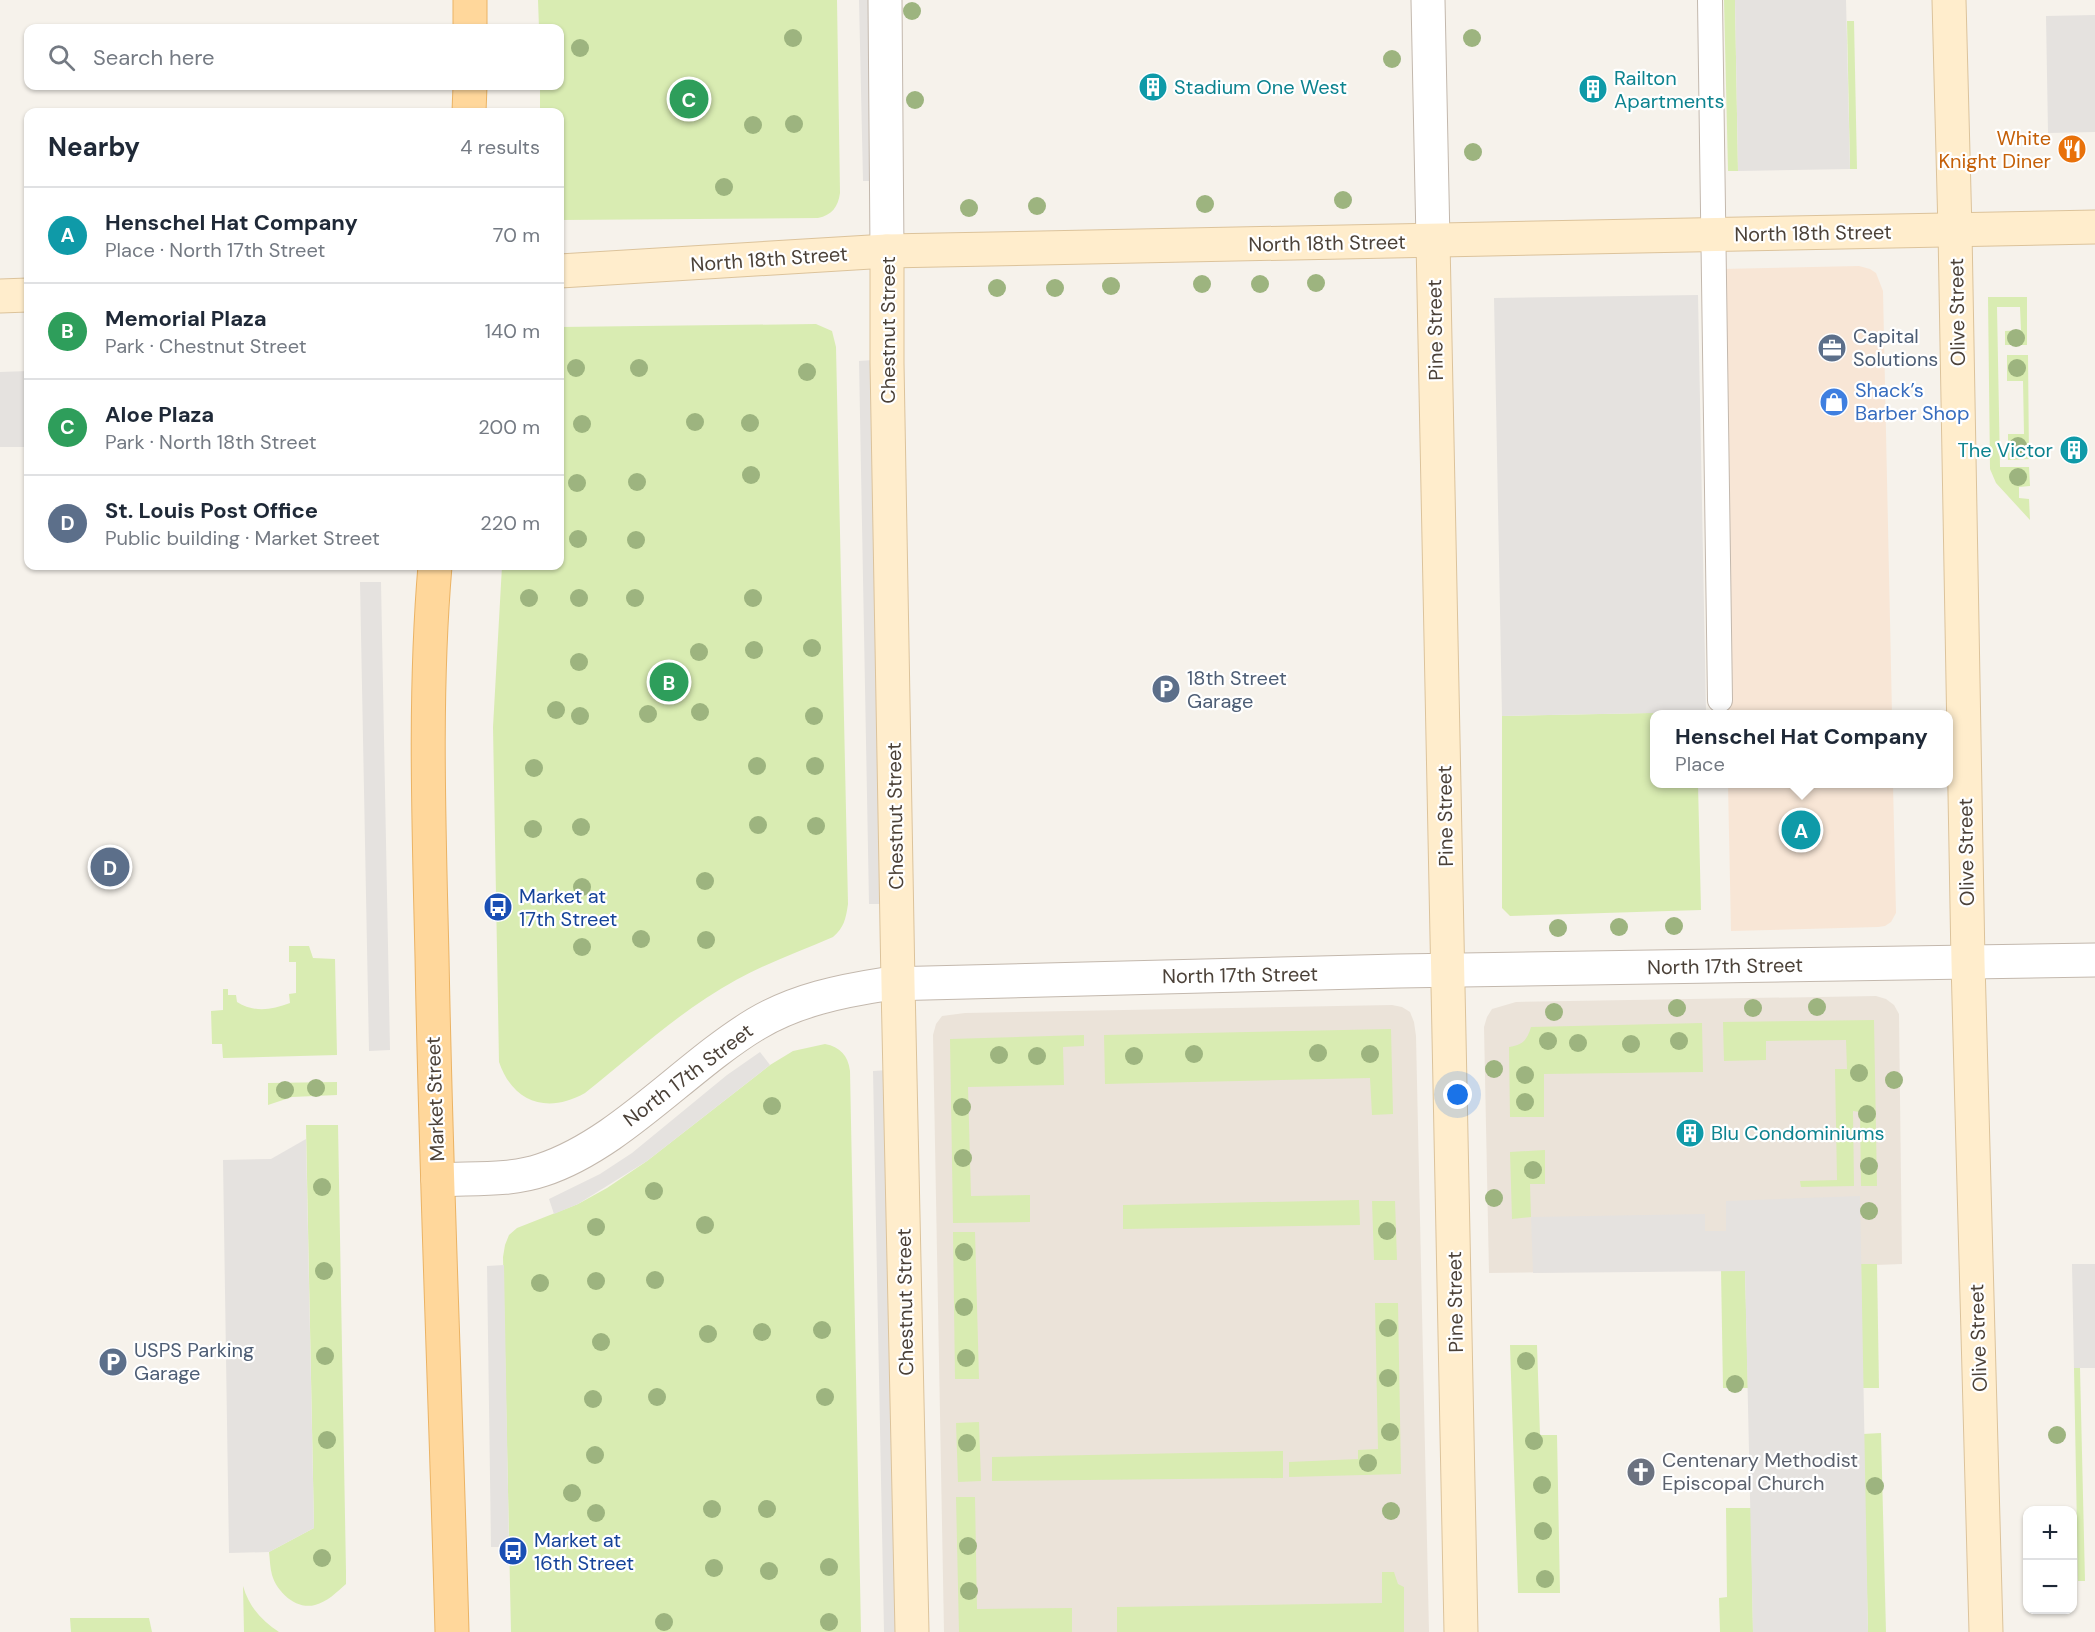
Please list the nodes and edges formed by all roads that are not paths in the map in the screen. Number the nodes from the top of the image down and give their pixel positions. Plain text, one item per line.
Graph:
1 (470, 0) edge
2 (885, 0) edge
3 (1428, 0) edge
4 (1710, 0) edge
5 (1949, 0) edge
6 (470, 24) edge
7 (470, 90) edge
8 (469, 108) edge
9 (2095, 227) edge
10 (1955, 231) junction
11 (1712, 235) junction
12 (1433, 241) junction
13 (887, 251) junction
14 (564, 271) edge
15 (24, 295) edge
16 (0, 296) edge
17 (435, 570) edge
18 (1720, 700) dead end
19 (2095, 960) edge
20 (1968, 962) junction
21 (1448, 971) junction
22 (898, 984) junction
23 (438, 1180) junction
24 (452, 1632) edge
25 (912, 1632) edge
26 (1461, 1632) edge
27 (1986, 1632) edge

1 - 6 main road
2 - 13 street, Chestnut Street
3 - 12 street, Pine Street
4 - 11 lane
5 - 10 street, Olive Street
7 - 8 main road
9 - 10 street, North 18th Street
10 - 11 street, North 18th Street
10 - 20 street, Olive Street
11 - 12 street, North 18th Street
11 - 18 lane
12 - 13 street, North 18th Street
12 - 21 street, Pine Street
13 - 14 street, North 18th Street
13 - 22 street, Chestnut Street
15 - 16 street
17 - 23 main road, Market Street
19 - 20 street, North 17th Street
20 - 21 street, North 17th Street
20 - 27 street, Olive Street
21 - 22 street, North 17th Street
21 - 26 street, Pine Street
22 - 23 street, North 17th Street
22 - 25 street, Chestnut Street
23 - 24 main road, Market Street

